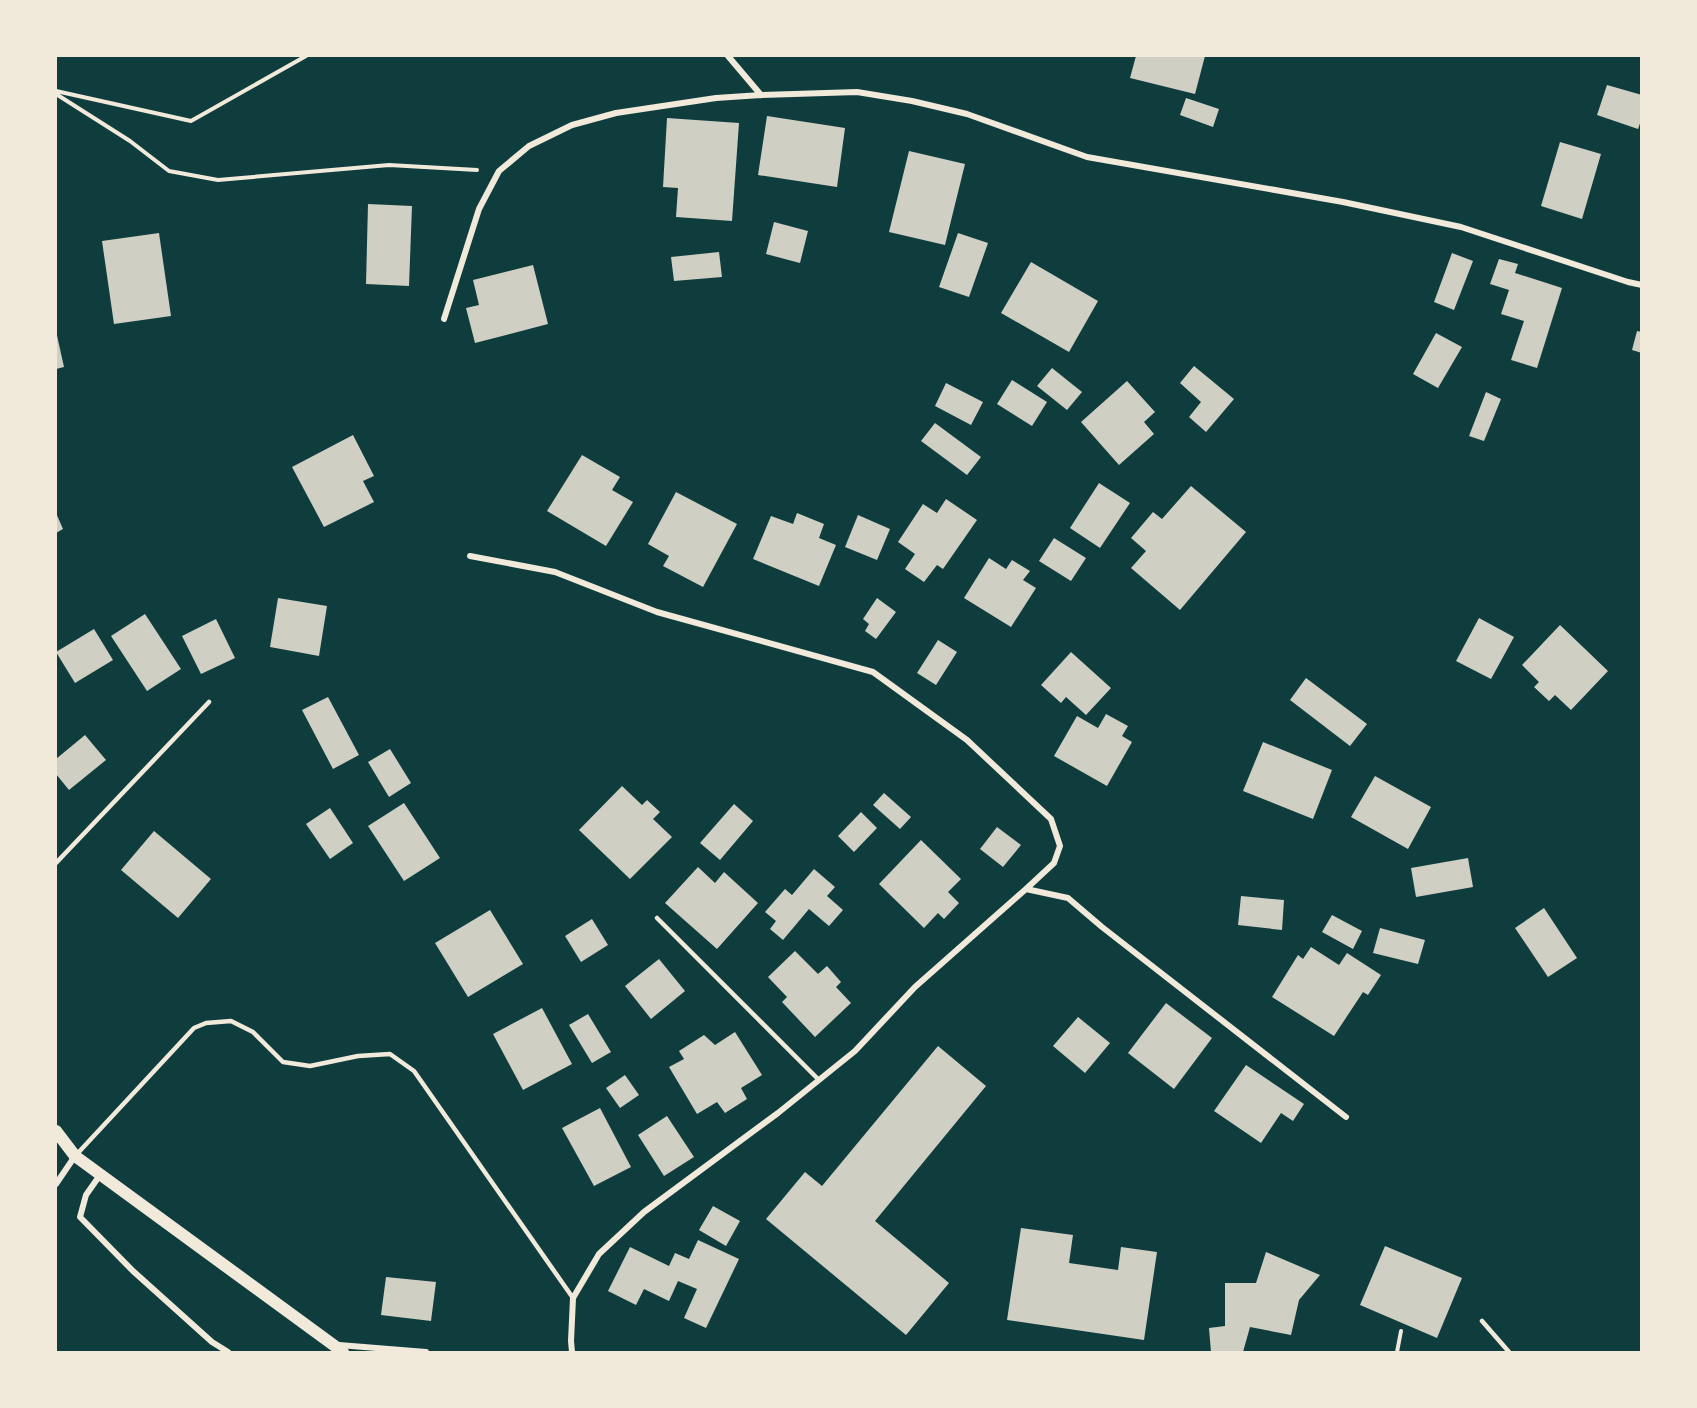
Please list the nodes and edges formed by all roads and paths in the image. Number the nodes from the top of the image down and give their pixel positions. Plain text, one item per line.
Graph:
1 (306, 56) edge
2 (728, 56) edge
3 (56, 93) edge
4 (761, 95) junction
5 (499, 171) junction
6 (1641, 285) edge
7 (444, 319) dead end
8 (470, 556) dead end
9 (209, 702) dead end
10 (56, 863) edge
11 (1026, 889) junction
12 (657, 918) dead end
13 (819, 1080) junction
14 (1346, 1117) dead end
15 (56, 1131) edge
16 (75, 1156) junction
17 (100, 1175) junction
18 (56, 1184) edge
19 (573, 1298) junction
20 (1482, 1321) dead end
21 (1401, 1331) dead end
22 (332, 1345) junction
23 (228, 1353) edge
24 (343, 1353) edge
25 (426, 1353) edge
26 (572, 1353) edge
27 (1397, 1353) edge
28 (1509, 1353) edge

1 - 3 path
2 - 4 street
3 - 5 path
4 - 5 street
4 - 6 street
5 - 7 street
8 - 11 street
9 - 10 lane
11 - 13 street
11 - 14 street
12 - 13 lane
13 - 19 street
15 - 16 main road
16 - 17 main road
16 - 18 street
16 - 19 lane
17 - 22 main road
17 - 23 street
19 - 26 street
20 - 28 lane
21 - 27 path
22 - 24 main road
22 - 25 street

